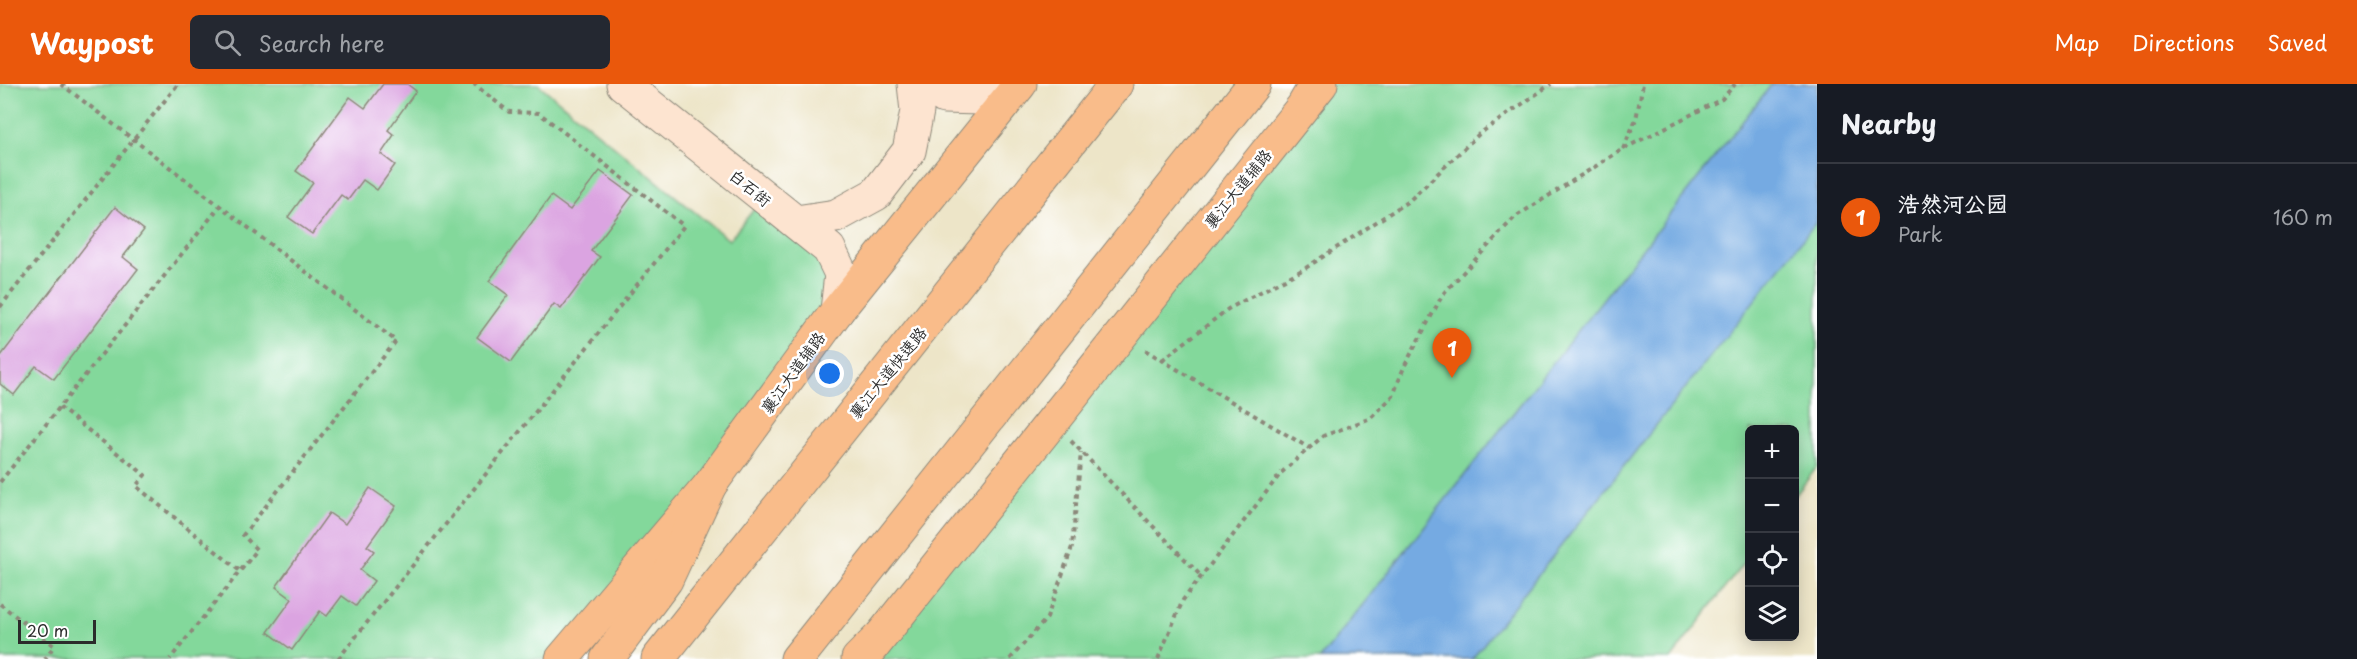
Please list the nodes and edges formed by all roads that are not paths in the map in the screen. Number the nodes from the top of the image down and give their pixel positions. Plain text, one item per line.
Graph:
1 (623, 84) edge
2 (914, 84) edge
3 (928, 84) edge
4 (1001, 84) edge
5 (1020, 84) edge
6 (1116, 84) edge
7 (1254, 84) edge
8 (1314, 90) edge
9 (796, 222) junction
10 (837, 311) junction
11 (710, 485) junction
12 (867, 652) edge
13 (562, 659) edge
14 (607, 659) edge
15 (657, 659) edge
16 (797, 659) edge

1 - 9 street, 白石街
2 - 9 street
3 - 4 street
5 - 10 main road, 襄江大道辅路
6 - 15 main road, 襄江大道快速路
7 - 16 main road
8 - 12 main road, 襄江大道辅路
9 - 10 street, 白石街
10 - 11 main road, 襄江大道辅路
11 - 13 main road, 襄江大道辅路
11 - 14 main road

